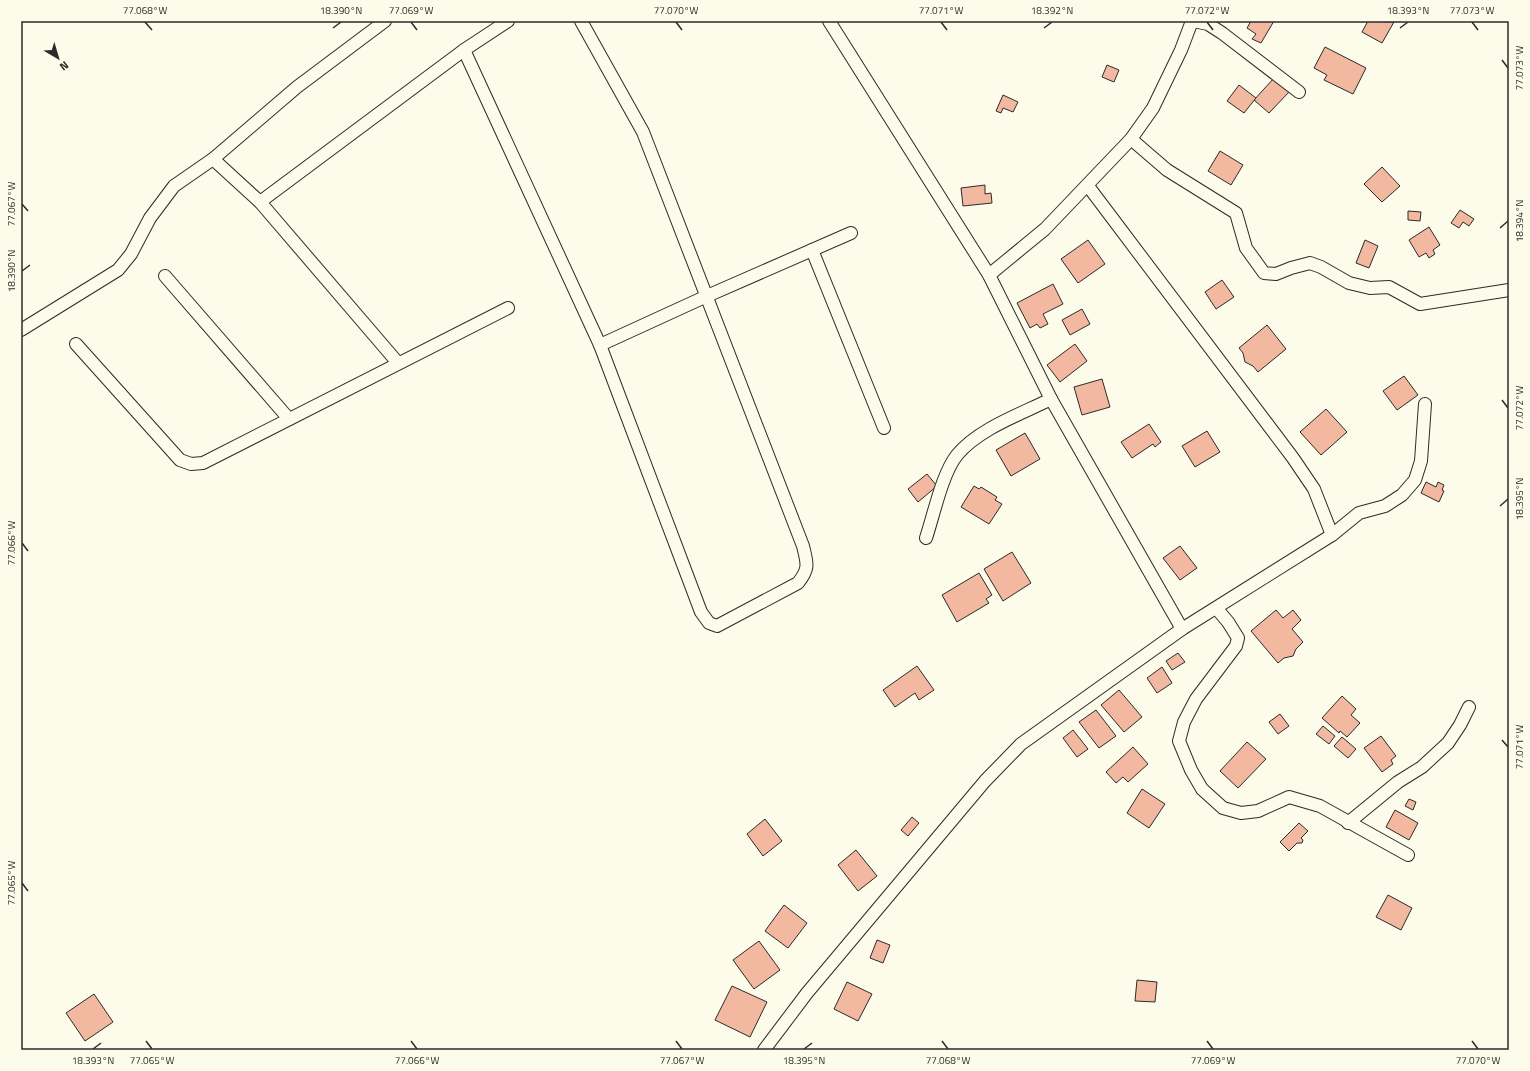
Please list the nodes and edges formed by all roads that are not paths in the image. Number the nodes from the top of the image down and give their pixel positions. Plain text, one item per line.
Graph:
1 (385, 21) edge
2 (508, 21) edge
3 (581, 21) edge
4 (829, 21) edge
5 (1193, 21) edge
6 (464, 50) junction
7 (1299, 92) dead end
8 (1130, 139) junction
9 (213, 159) junction
10 (1088, 186) junction
11 (260, 202) junction
12 (851, 233) dead end
13 (812, 250) junction
14 (989, 275) junction
15 (165, 276) dead end
16 (1509, 290) edge
17 (707, 296) junction
18 (508, 308) dead end
19 (21, 330) edge
20 (76, 344) dead end
21 (600, 346) junction
22 (398, 363) junction
23 (1050, 398) junction
24 (1425, 404) dead end
25 (289, 418) junction
26 (884, 428) dead end
27 (1332, 535) junction
28 (926, 538) dead end
29 (1217, 609) junction
30 (1182, 629) junction
31 (1469, 707) dead end
32 (1348, 823) junction
33 (1408, 855) dead end
34 (764, 1050) edge

1 - 9 street
2 - 6 street
3 - 17 street
4 - 14 street
5 - 7 street
5 - 8 street
6 - 11 street
6 - 21 street
8 - 10 street
8 - 16 street
9 - 11 street
9 - 19 street
10 - 14 street
10 - 27 street
11 - 22 street
12 - 13 street
13 - 17 street
13 - 26 street
14 - 23 street
15 - 25 street
17 - 21 street
17 - 21 street
18 - 22 street
20 - 25 street
22 - 25 street
23 - 28 street
23 - 30 street
24 - 27 street
27 - 29 street
29 - 30 street
29 - 32 street
30 - 34 street
31 - 32 street
32 - 33 street

